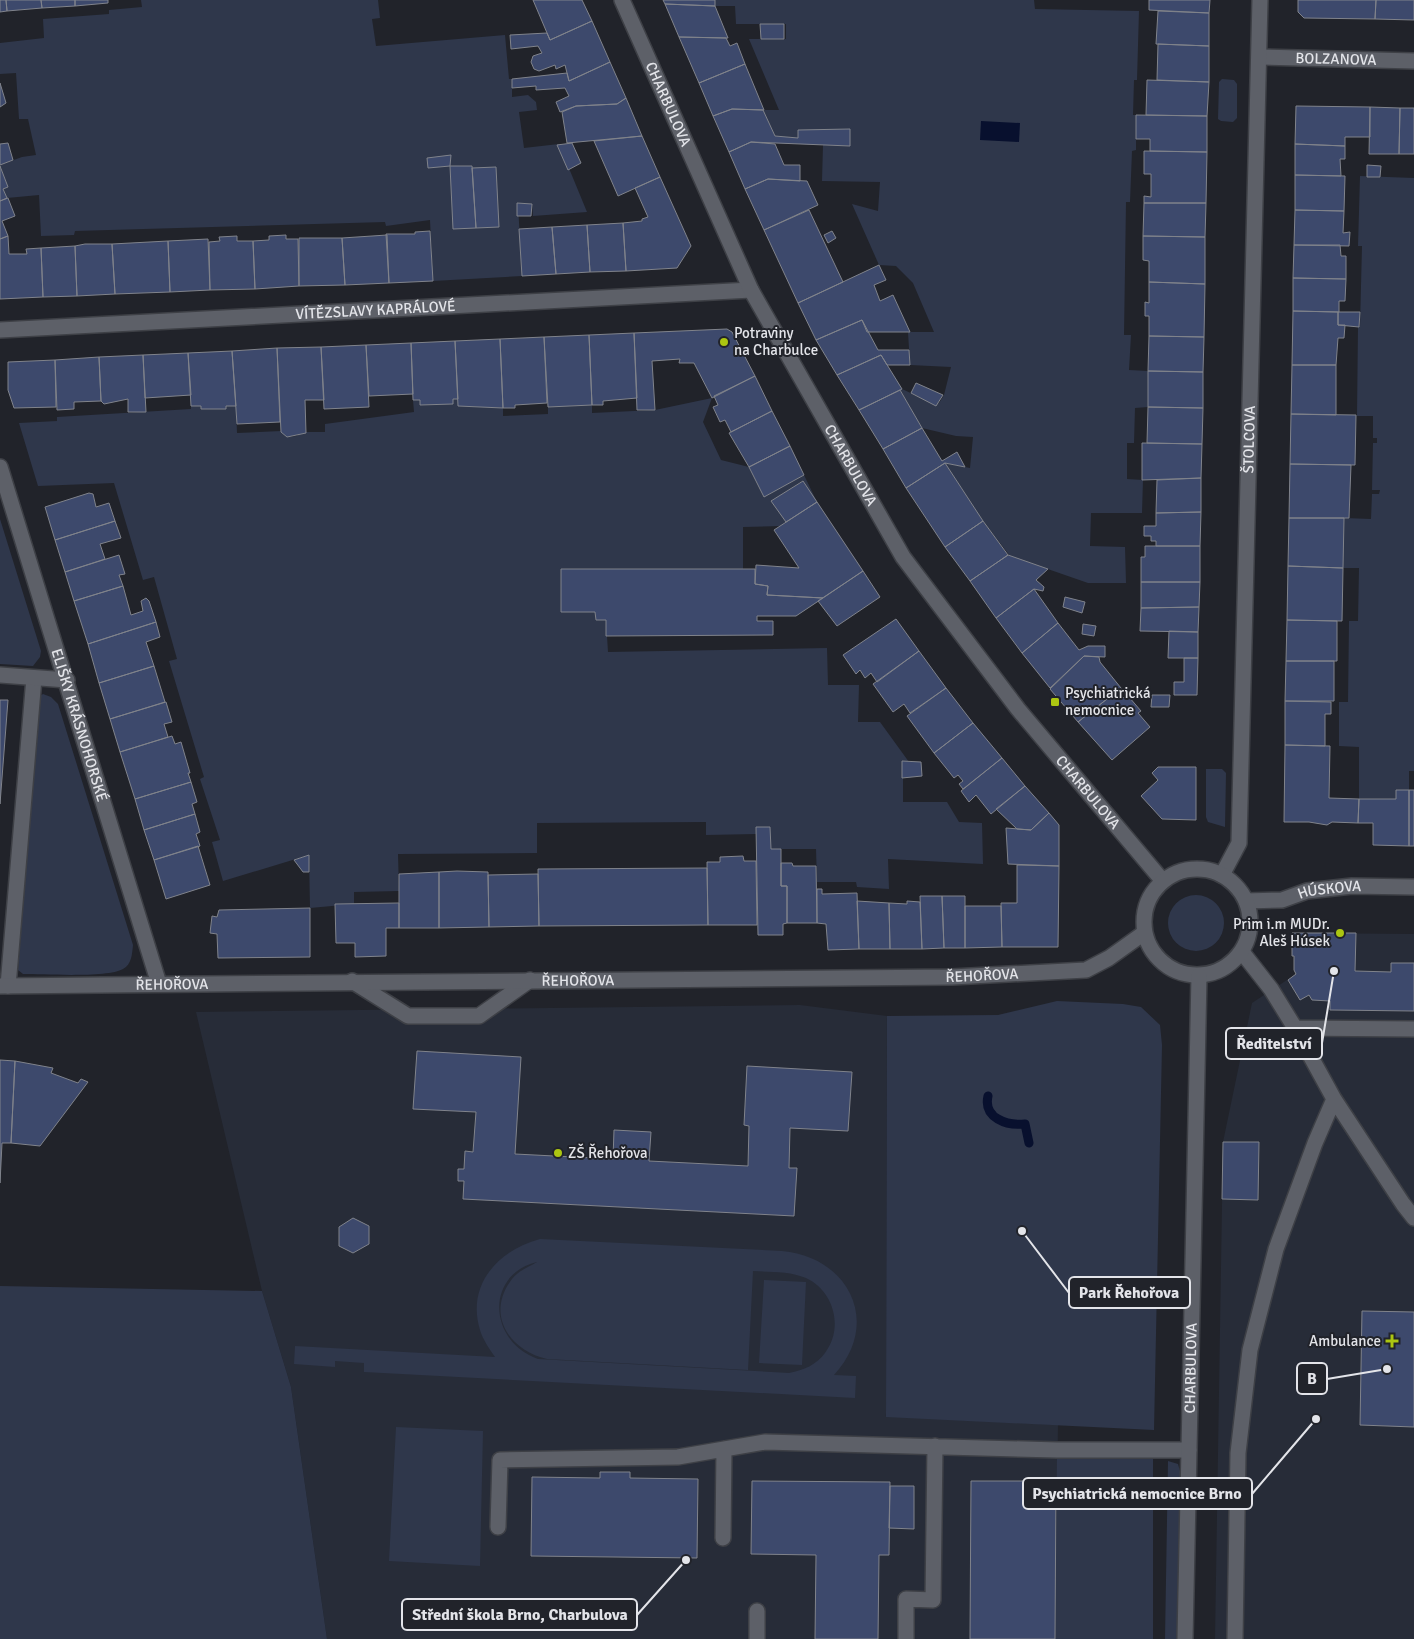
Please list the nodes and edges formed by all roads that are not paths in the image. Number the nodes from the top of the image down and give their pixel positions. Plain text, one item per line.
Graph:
1 (622, 0) edge
2 (1260, 0) edge
3 (1260, 57) junction
4 (1414, 61) edge
5 (752, 290) junction
6 (0, 330) edge
7 (0, 467) edge
8 (0, 675) edge
9 (34, 678) junction
10 (67, 680) junction
11 (1222, 874) junction
12 (1162, 880) junction
13 (1414, 887) edge
14 (1246, 901) junction
15 (1144, 933) junction
16 (1242, 952) junction
17 (1199, 976) junction
18 (530, 980) junction
19 (352, 981) junction
20 (159, 984) junction
21 (4, 986) edge
22 (1295, 1028) junction
23 (1414, 1029) edge
24 (1334, 1099) junction
25 (1414, 1218) edge
26 (935, 1446) junction
27 (724, 1449) junction
28 (1189, 1450) junction
29 (498, 1527) dead end
30 (722, 1538) dead end
31 (757, 1611) dead end
32 (757, 1639) edge
33 (906, 1639) edge
34 (1185, 1639) edge
35 (1235, 1639) edge

1 - 5 street, CHARBULOVA
2 - 3 street, ŠTOLCOVA
3 - 4 street, BOLZANOVA
3 - 11 street, ŠTOLCOVA
5 - 6 street, VÍTĚZSLAVY KAPRÁLOVÉ
5 - 12 street, CHARBULOVA
7 - 10 street, ELIŠKY KRÁSNOHORSKÉ
8 - 9 street
9 - 10 street
9 - 21 street
10 - 20 street, ELIŠKY KRÁSNOHORSKÉ
11 - 12 street
11 - 14 street
12 - 15 street
13 - 14 street, HÚSKOVA
14 - 16 street
15 - 17 street
15 - 18 street, ŘEHOŘOVA
16 - 17 street
16 - 22 street
17 - 28 street, CHARBULOVA
18 - 19 street, ŘEHOŘOVA
18 - 19 street
19 - 20 street, ŘEHOŘOVA
20 - 21 street, ŘEHOŘOVA
22 - 23 street
22 - 24 street
24 - 25 street
24 - 35 street
26 - 27 street
26 - 28 street
26 - 33 street
27 - 29 street
27 - 30 street
28 - 34 street, CHARBULOVA
31 - 32 street

